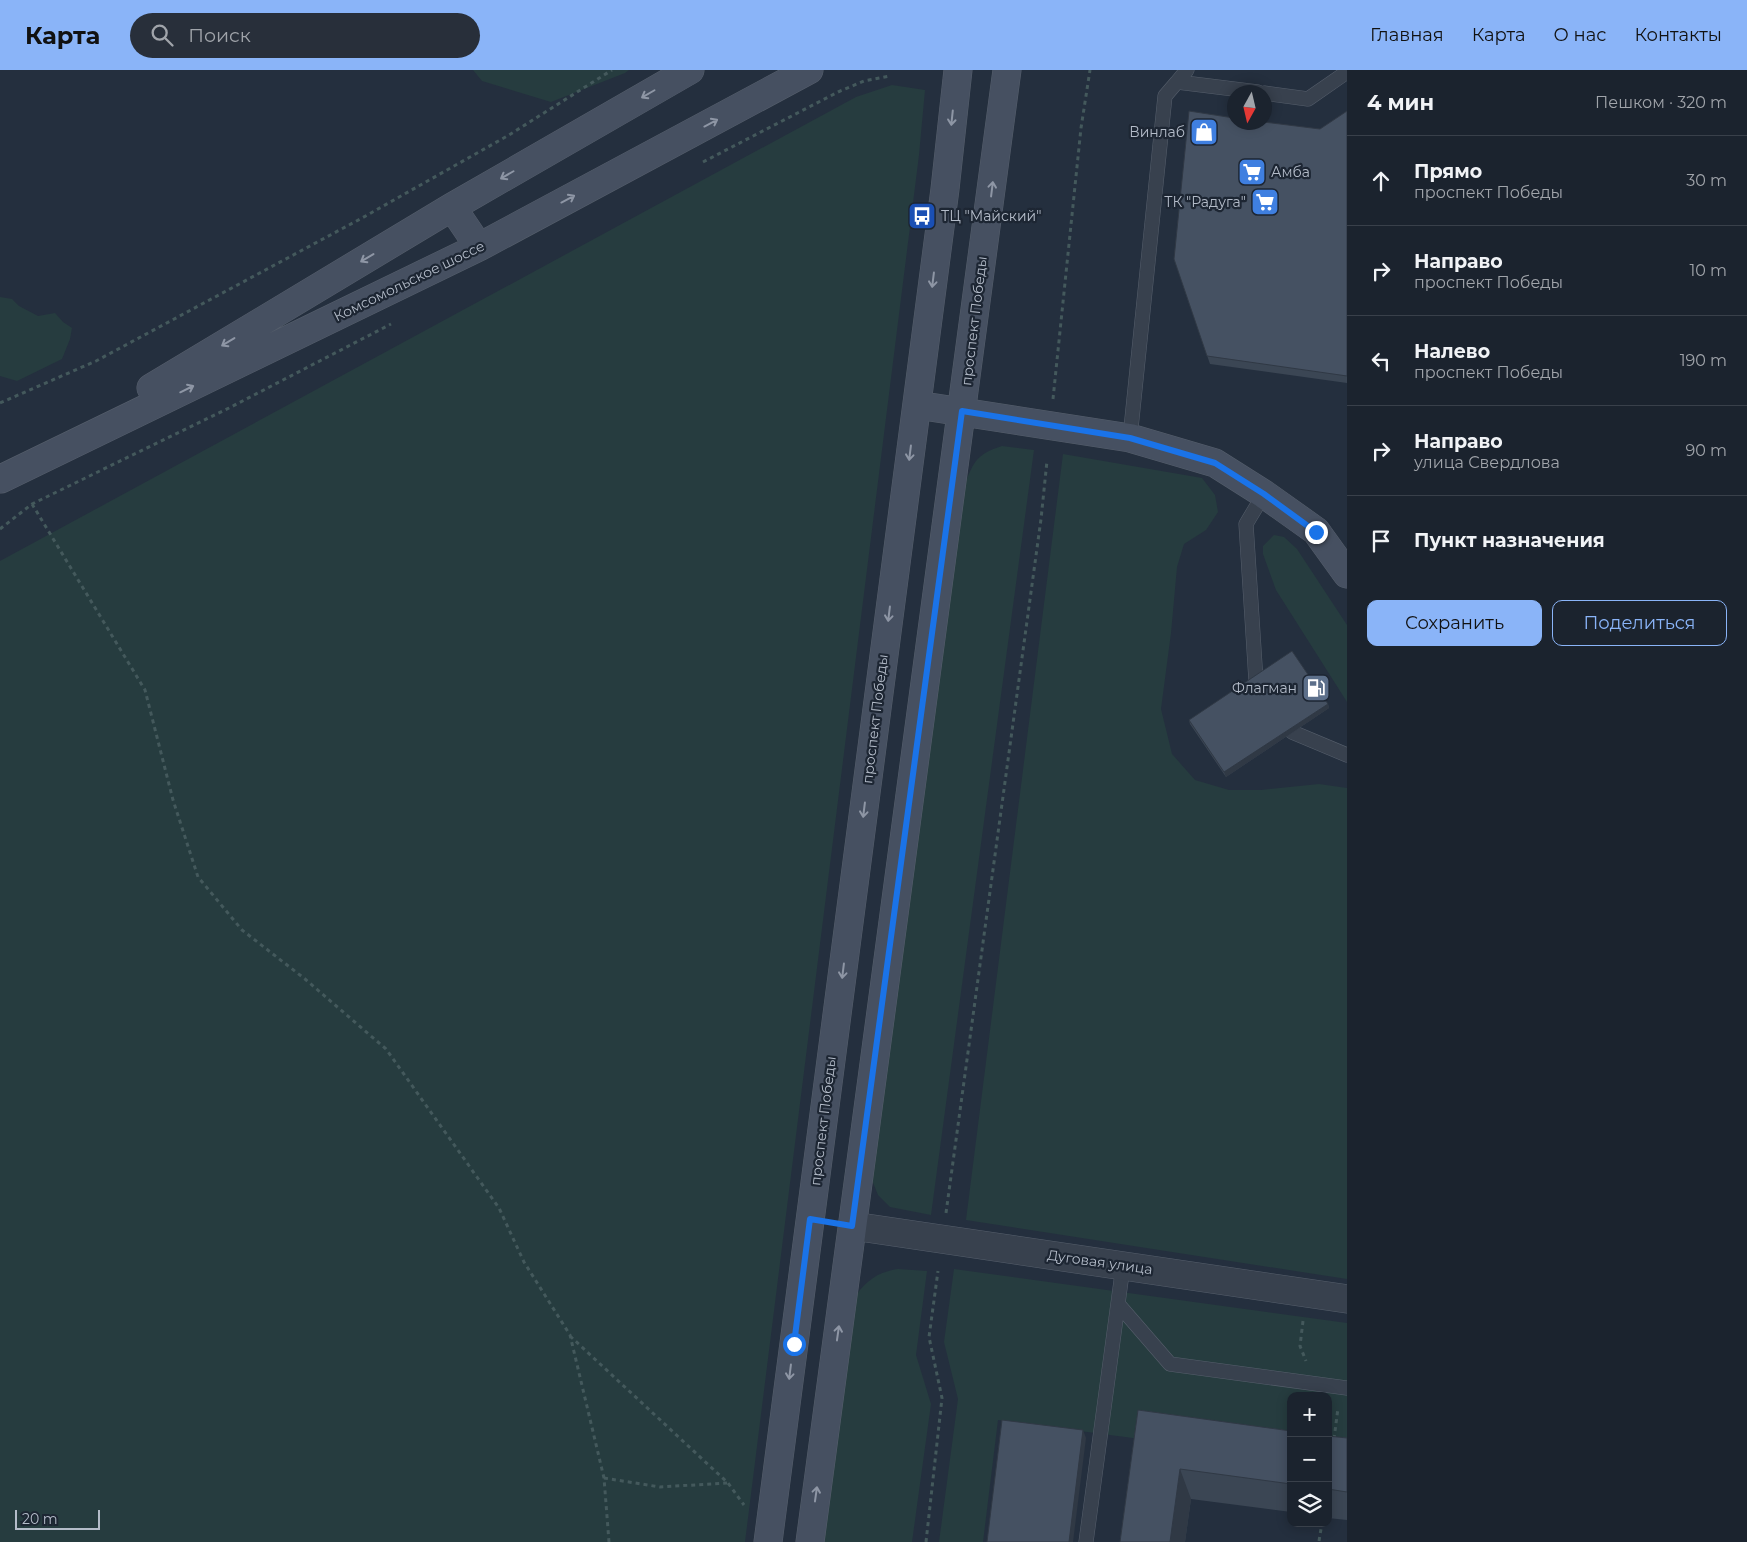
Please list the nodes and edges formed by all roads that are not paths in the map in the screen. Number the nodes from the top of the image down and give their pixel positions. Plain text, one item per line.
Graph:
1 (690, 70) edge
2 (809, 70) edge
3 (958, 70) edge
4 (1007, 70) edge
5 (1187, 70) edge
6 (1347, 72) edge
7 (1177, 82) junction
8 (1227, 88) edge
9 (1272, 94) edge
10 (452, 207) junction
11 (478, 247) junction
12 (917, 405) junction
13 (962, 411) junction
14 (1130, 438) junction
15 (0, 478) edge
16 (1264, 494) junction
17 (1347, 574) edge
18 (1256, 681) edge
19 (1292, 732) edge
20 (1347, 755) edge
21 (810, 1219) junction
22 (852, 1226) junction
23 (1123, 1266) junction
24 (1347, 1299) edge
25 (1118, 1304) junction
26 (1344, 1387) edge
27 (768, 1542) edge
28 (810, 1542) edge
29 (1086, 1542) edge

1 -> 10 main road, Комсомольское шоссе
11 -> 2 main road, Комсомольское шоссе
3 -> 12 main road, проспект Победы
13 -> 4 main road, проспект Победы
5 - 7 lane
6 - 9 lane
7 - 8 lane
7 - 14 lane
10 - 11 main road
10 -> 15 main road, Комсомольское шоссе
15 -> 11 main road, Комсомольское шоссе
12 - 13 main road
12 -> 21 main road, проспект Победы
13 - 14 main road
13 - 22 main road, проспект Победы
14 - 16 main road
16 - 17 main road
16 - 18 lane
19 - 20 lane
21 - 22 main road
21 -> 27 main road, проспект Победы
22 - 23 street, Дуговая улица
28 -> 22 main road, проспект Победы
23 - 24 street, Дуговая улица
23 - 25 lane
25 - 26 lane
25 - 29 lane

